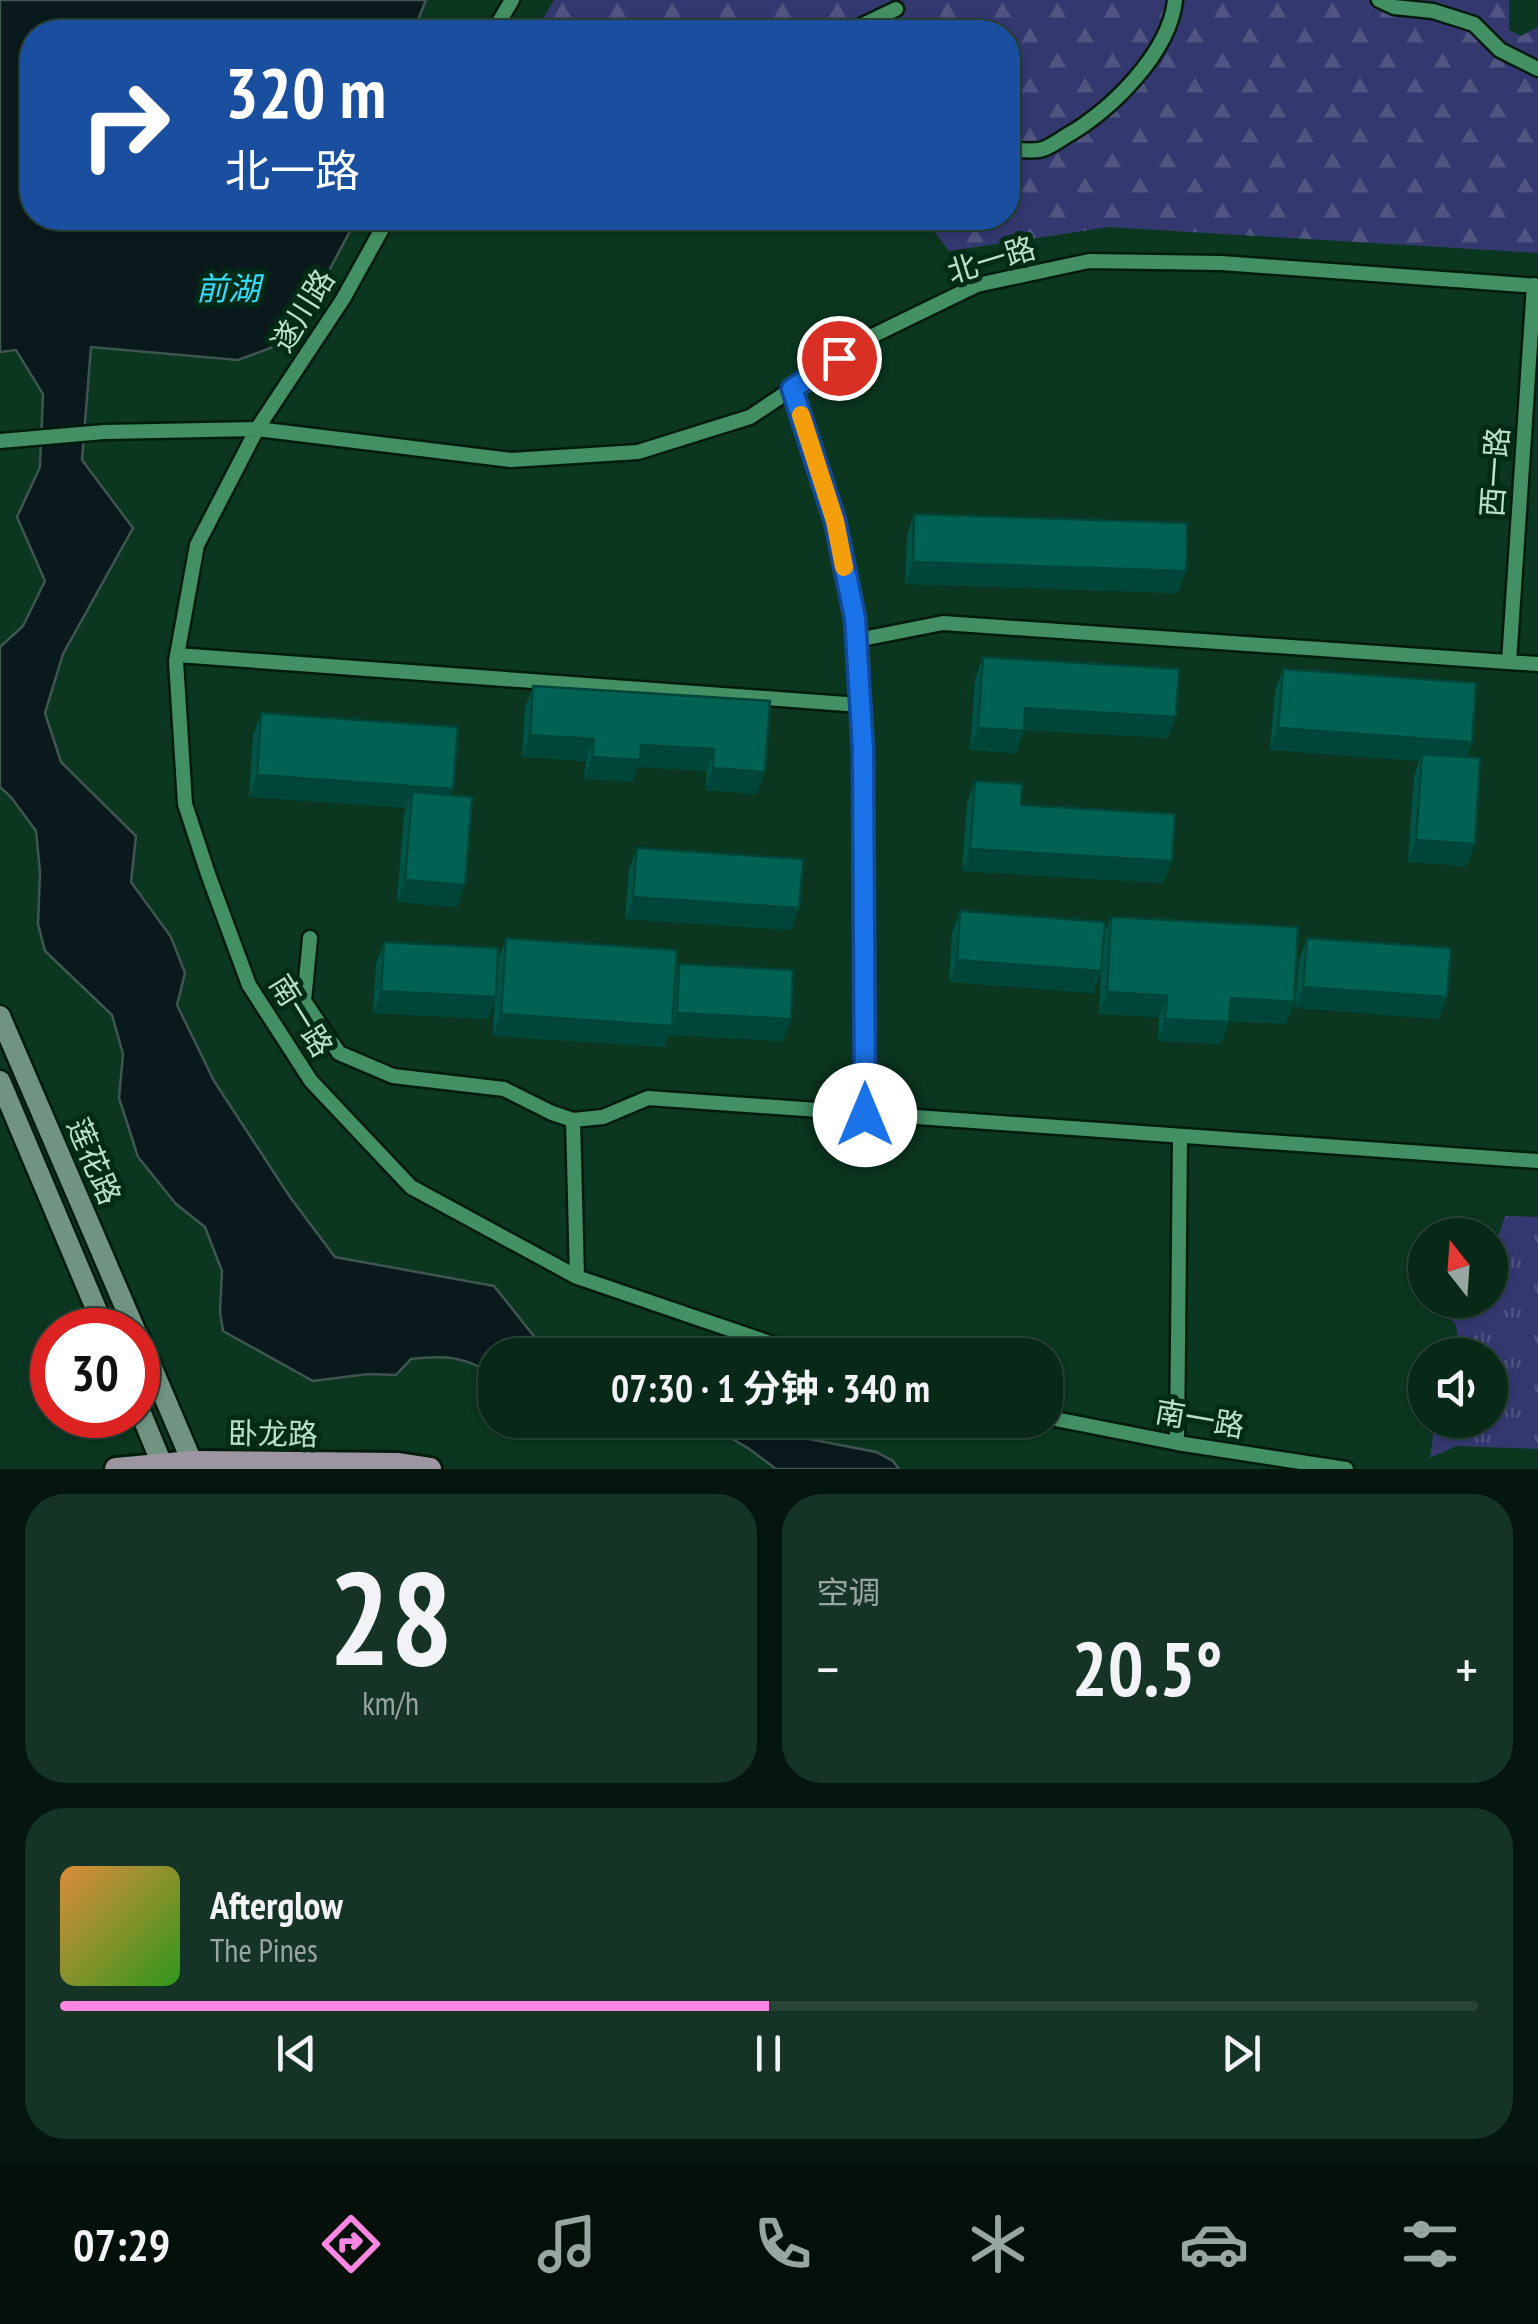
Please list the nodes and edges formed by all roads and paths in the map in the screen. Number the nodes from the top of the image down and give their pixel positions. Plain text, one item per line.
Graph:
1 (1175, 0) edge
2 (1379, 0) edge
3 (896, 9) dead end
4 (873, 20) edge
5 (1538, 69) edge
6 (1020, 149) edge
7 (381, 230) edge
8 (1536, 286) edge
9 (792, 389) junction
10 (257, 430) junction
11 (0, 441) edge
12 (857, 640) junction
13 (177, 655) junction
14 (1508, 662) junction
15 (1538, 664) edge
16 (860, 705) junction
17 (310, 938) dead end
18 (0, 1016) edge
19 (0, 1081) edge
20 (865, 1115) junction
21 (572, 1120) junction
22 (1180, 1136) junction
23 (1538, 1161) edge
24 (577, 1277) junction
25 (96, 1308) edge
26 (126, 1308) edge
27 (755, 1338) edge
28 (160, 1387) edge
29 (1063, 1422) edge
30 (151, 1438) edge
31 (1177, 1444) junction
32 (194, 1465) edge
33 (162, 1466) edge
34 (116, 1469) edge
35 (430, 1469) edge
36 (1346, 1469) edge

1 - 6 street
2 - 5 street
3 - 4 street
7 - 10 street, 遂川路
8 - 9 street, 北一路
8 - 14 street, 西一路
9 - 10 street, 北一路
9 - 12 street
10 - 11 street, 北一路
10 - 13 street, 南一路
12 - 14 street
12 - 16 street
13 - 16 street
13 - 24 street, 南一路
14 - 15 street
16 - 20 street
17 - 21 street
18 - 26 main road, 莲花路
19 - 25 main road, 莲花路
20 - 21 street
20 - 22 street
21 - 24 street
22 - 23 street
22 - 31 street
24 - 27 street, 南一路
28 - 32 main road, 莲花路
29 - 31 street, 南一路
30 - 33 main road
31 - 36 street, 南一路
32 - 33 main road, 卧龙路
32 - 35 main road, 卧龙路
33 - 34 main road, 卧龙路

